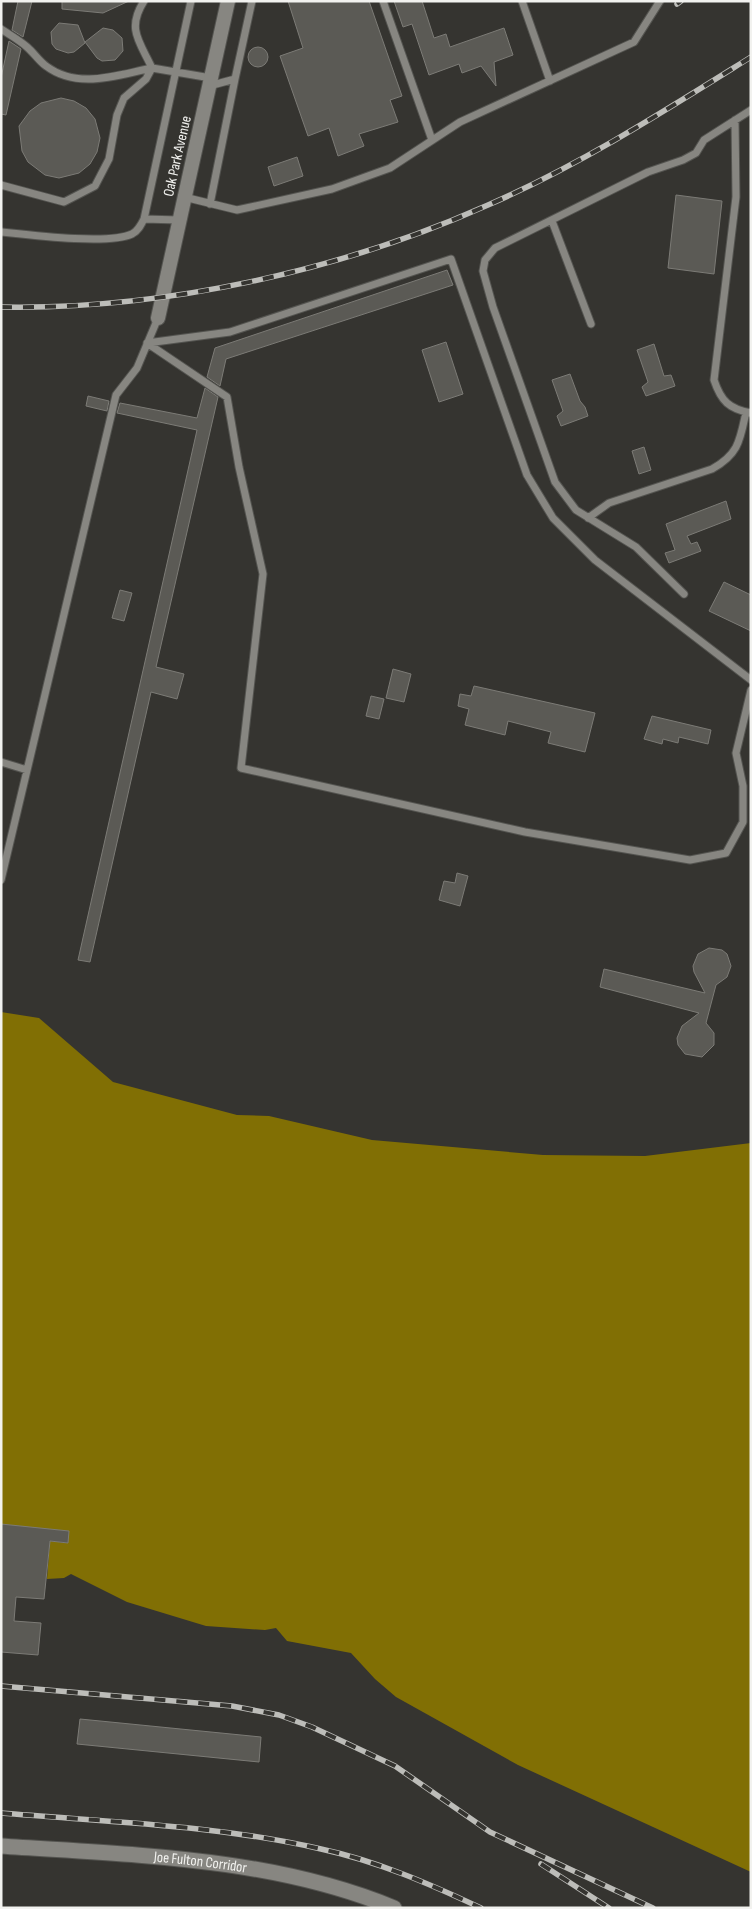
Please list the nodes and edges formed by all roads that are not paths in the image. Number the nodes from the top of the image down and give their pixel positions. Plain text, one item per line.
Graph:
1 (144, 1) edge
2 (191, 1) edge
3 (228, 1) edge
4 (252, 1) edge
5 (383, 1) edge
6 (522, 1) edge
7 (660, 1) edge
8 (1, 29) edge
9 (152, 68) junction
10 (176, 72) junction
11 (235, 79) junction
12 (550, 81) junction
13 (210, 82) junction
14 (751, 110) edge
15 (735, 120) junction
16 (432, 140) junction
17 (1, 185) edge
18 (184, 198) junction
19 (210, 204) junction
20 (144, 219) junction
21 (179, 220) junction
22 (552, 221) junction
23 (1, 232) edge
24 (158, 318) joint
25 (591, 324) dead end
26 (147, 344) junction
27 (748, 412) edge
28 (588, 518) junction
29 (684, 594) dead end
30 (751, 680) edge
31 (751, 690) edge
32 (1, 762) edge
33 (27, 770) junction
34 (1, 880) edge
35 (1, 1846) edge
36 (394, 1908) edge

1 - 9 lane
2 - 10 lane
3 - 13 street, Oak Park Avenue
4 - 11 lane
5 - 16 lane
6 - 12 lane
7 - 12 lane
8 - 9 lane
9 - 10 lane
9 - 17 lane
10 - 13 lane
10 - 20 lane
11 - 13 lane
11 - 19 lane
12 - 16 lane
13 - 18 street, Oak Park Avenue
14 - 15 lane
15 - 22 lane
15 - 27 lane
16 - 19 lane
18 - 19 lane
18 - 21 street, Oak Park Avenue
20 - 21 lane
20 - 23 lane
21 - 24 street, Oak Park Avenue
22 - 25 lane
22 - 28 lane
24 - 26 lane
26 - 30 lane
26 - 31 lane
26 - 33 lane
27 - 28 lane
28 - 29 lane
32 - 33 lane
33 - 34 lane
35 - 36 main road, Joe Fulton Corridor

